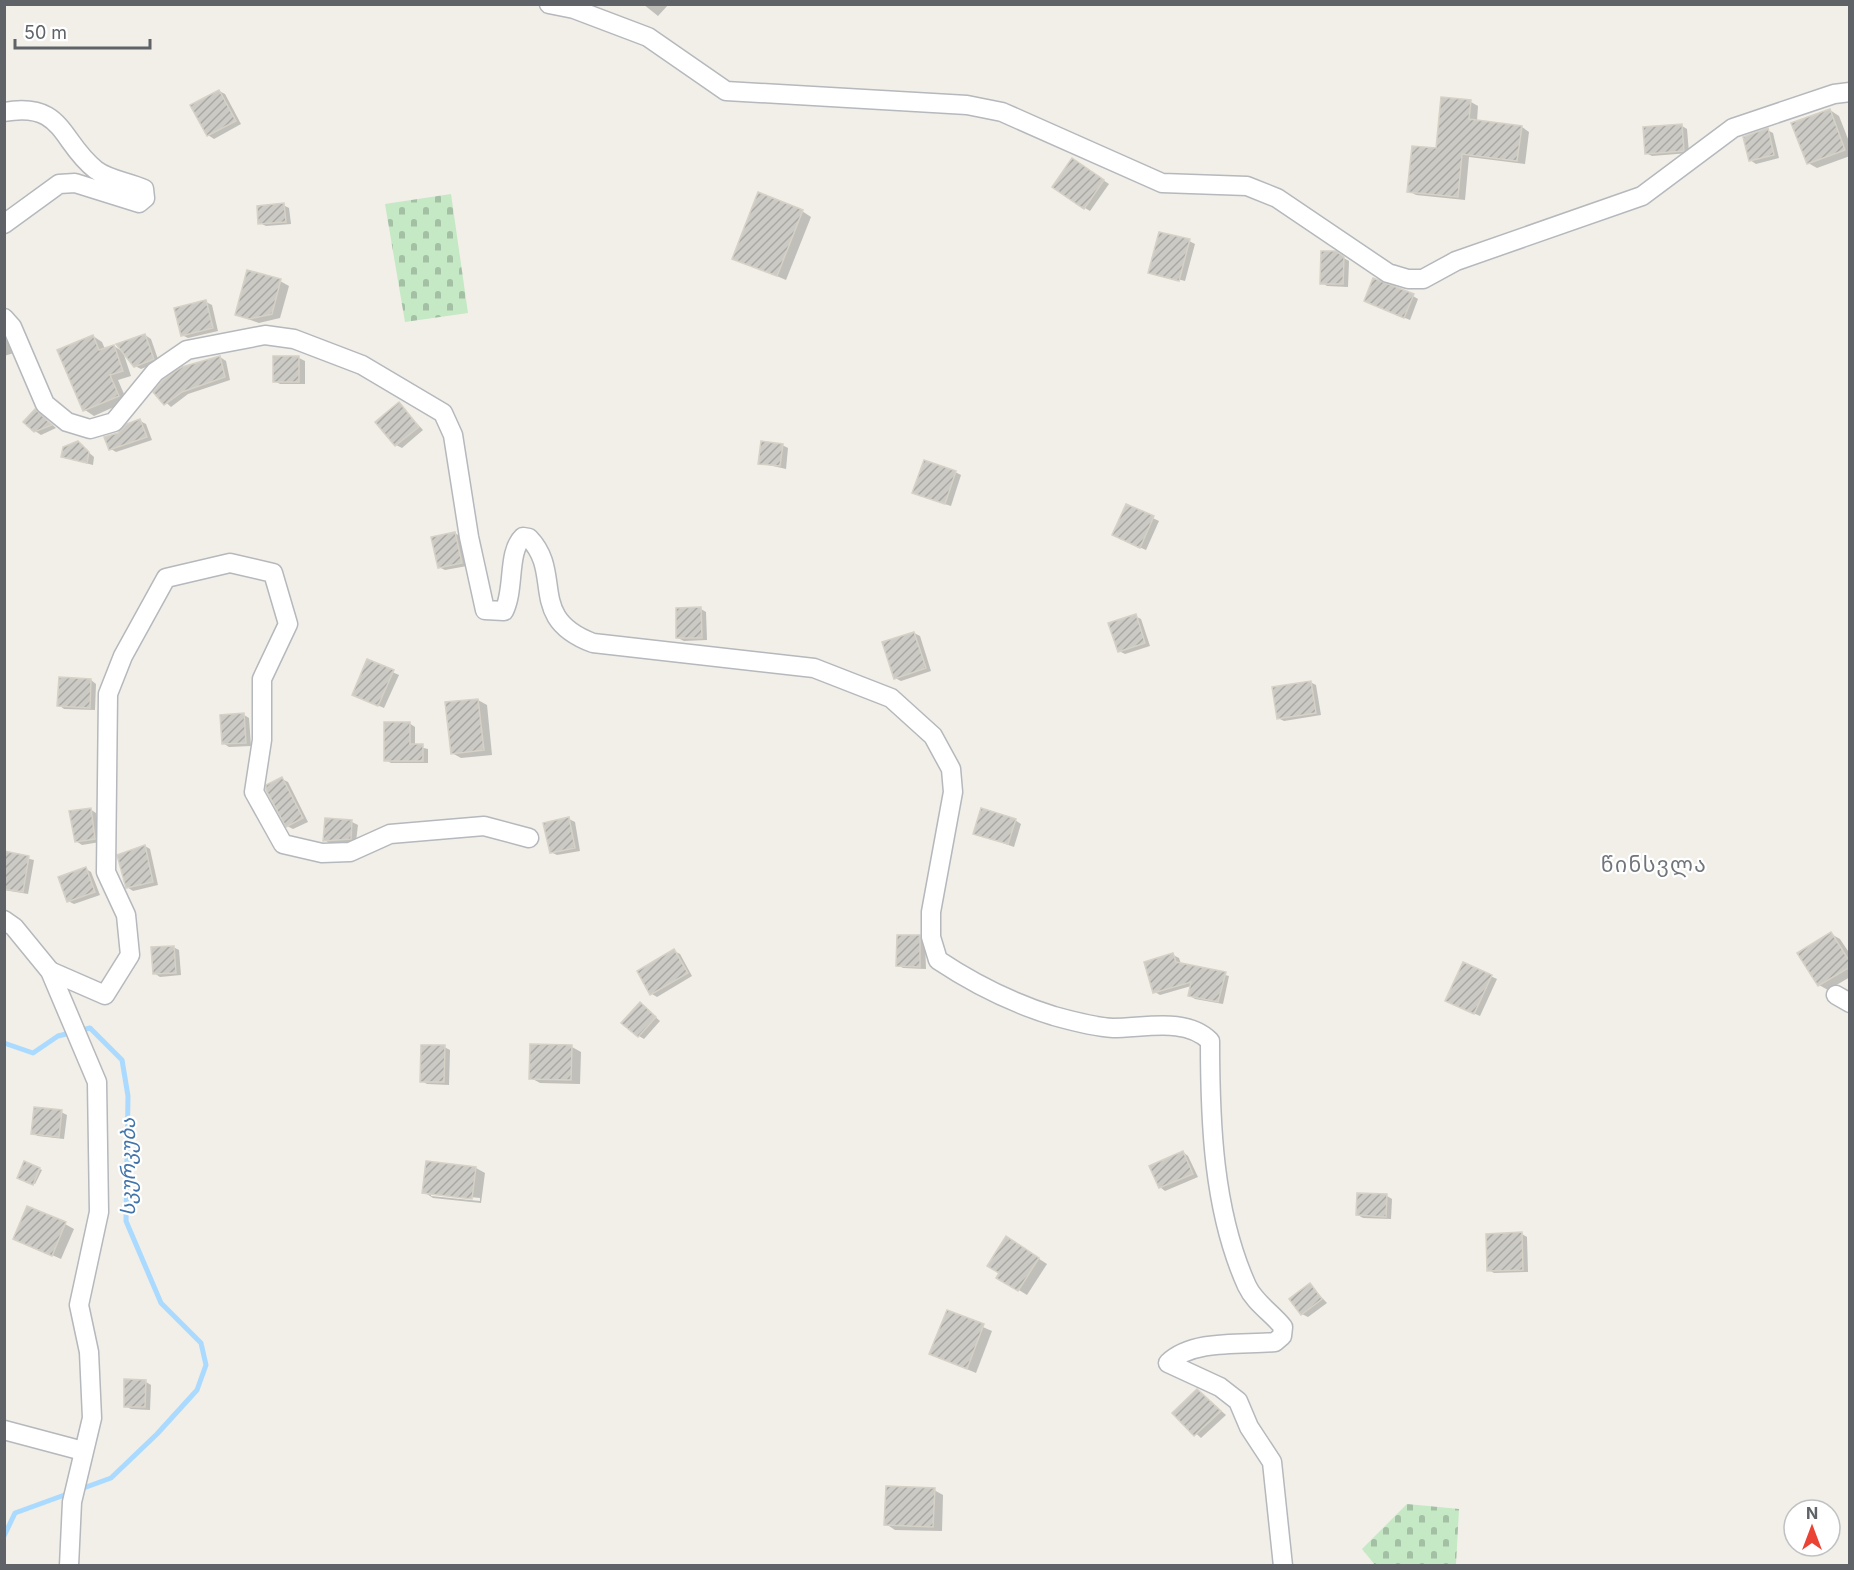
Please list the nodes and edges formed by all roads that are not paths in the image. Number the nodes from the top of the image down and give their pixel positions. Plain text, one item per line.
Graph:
1 (549, 4) edge
2 (1850, 92) edge
3 (4, 112) edge
4 (4, 224) edge
5 (4, 318) edge
6 (529, 838) dead end
7 (4, 920) edge
8 (50, 971) junction
9 (4, 1430) edge
10 (83, 1451) junction
11 (69, 1566) edge
12 (1283, 1566) edge

1 - 2 street
3 - 4 street
5 - 12 street
6 - 8 street
7 - 8 street
8 - 10 street
9 - 10 street
10 - 11 street

